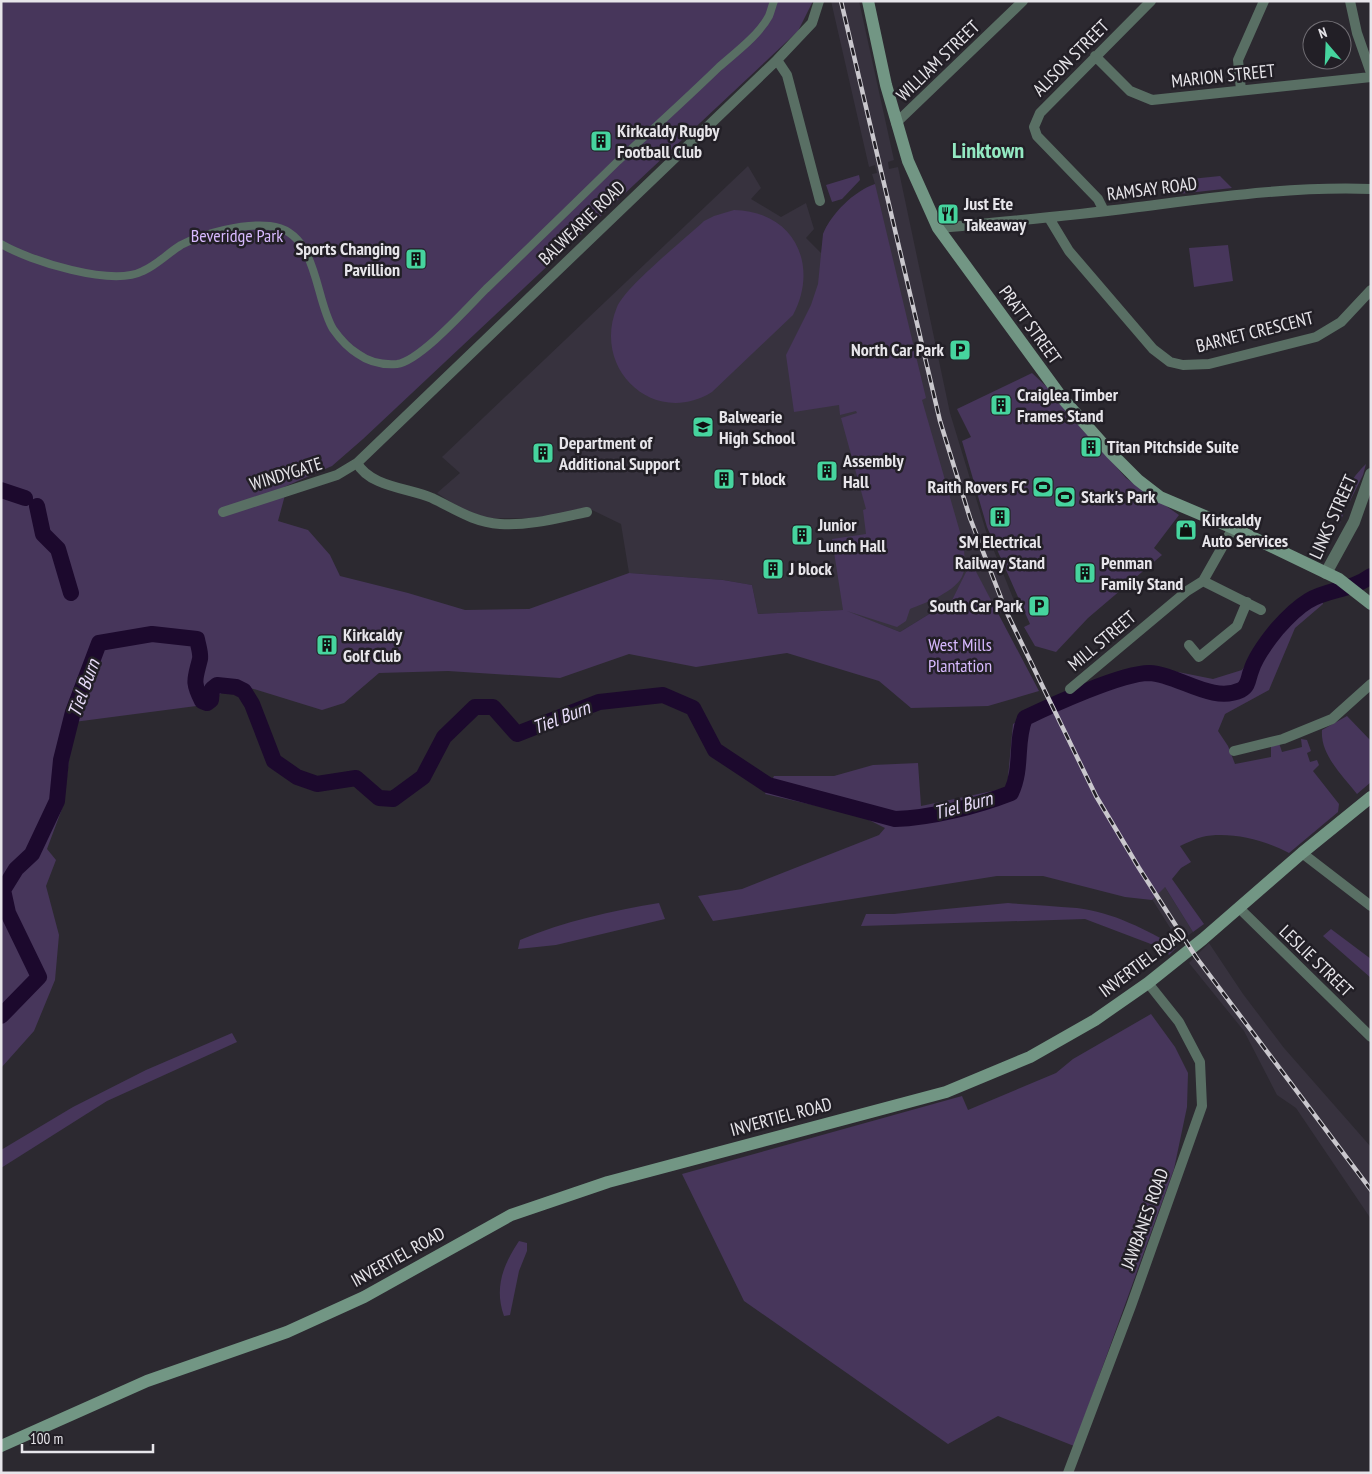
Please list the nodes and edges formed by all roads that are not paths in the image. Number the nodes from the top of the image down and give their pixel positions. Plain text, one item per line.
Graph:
1 (774, 1) edge
2 (819, 1) edge
3 (868, 1) edge
4 (1023, 1) edge
5 (1151, 1) edge
6 (1264, 1) edge
7 (1350, 1) edge
8 (1095, 56) junction
9 (777, 60) junction
10 (1371, 73) edge
11 (1371, 77) edge
12 (1240, 90) junction
13 (896, 123) junction
14 (1371, 190) edge
15 (820, 201) dead end
16 (1104, 211) junction
17 (1049, 218) junction
18 (938, 228) junction
19 (1, 244) edge
20 (1371, 290) edge
21 (357, 463) junction
22 (1371, 474) edge
23 (223, 512) dead end
24 (587, 512) dead end
25 (1233, 528) junction
26 (1326, 573) junction
27 (1203, 581) junction
28 (1247, 602) junction
29 (1371, 604) edge
30 (1260, 610) dead end
31 (1189, 645) dead end
32 (1371, 684) edge
33 (1070, 689) dead end
34 (1234, 751) dead end
35 (1371, 797) edge
36 (1302, 852) junction
37 (1371, 906) edge
38 (1239, 908) junction
39 (1148, 983) junction
40 (1371, 1036) edge
41 (1, 1446) edge
42 (1068, 1473) edge

1 - 19 street
2 - 9 street, BALWEARIE ROAD
3 - 13 main road, PRATT STREET
4 - 13 street, WILLIAM STREET
5 - 8 street, ALISON STREET
6 - 12 street
7 - 10 street
8 - 12 street, MARION STREET
8 - 16 street, ALISON STREET
9 - 15 street
9 - 21 street, BALWEARIE ROAD
11 - 12 street, MARION STREET
13 - 18 main road, PRATT STREET
14 - 16 street, RAMSAY ROAD
16 - 17 street, RAMSAY ROAD
17 - 18 street, RAMSAY ROAD
17 - 20 street, BARNET CRESCENT
18 - 25 main road, PRATT STREET
21 - 23 street, WINDYGATE
21 - 24 street
22 - 26 street, LINKS STREET
25 - 26 main road, PRATT STREET
25 - 27 street, MILL STREET
26 - 29 main road, PRATT STREET
27 - 28 street
27 - 33 street, MILL STREET
28 - 30 street
28 - 31 street
32 - 34 street
35 - 36 main road, INVERTIEL ROAD
36 - 37 street
36 - 38 main road, INVERTIEL ROAD
38 - 39 main road, INVERTIEL ROAD
38 - 40 street, LESLIE STREET
39 - 41 main road, INVERTIEL ROAD
39 - 42 street, JAWBANES ROAD

